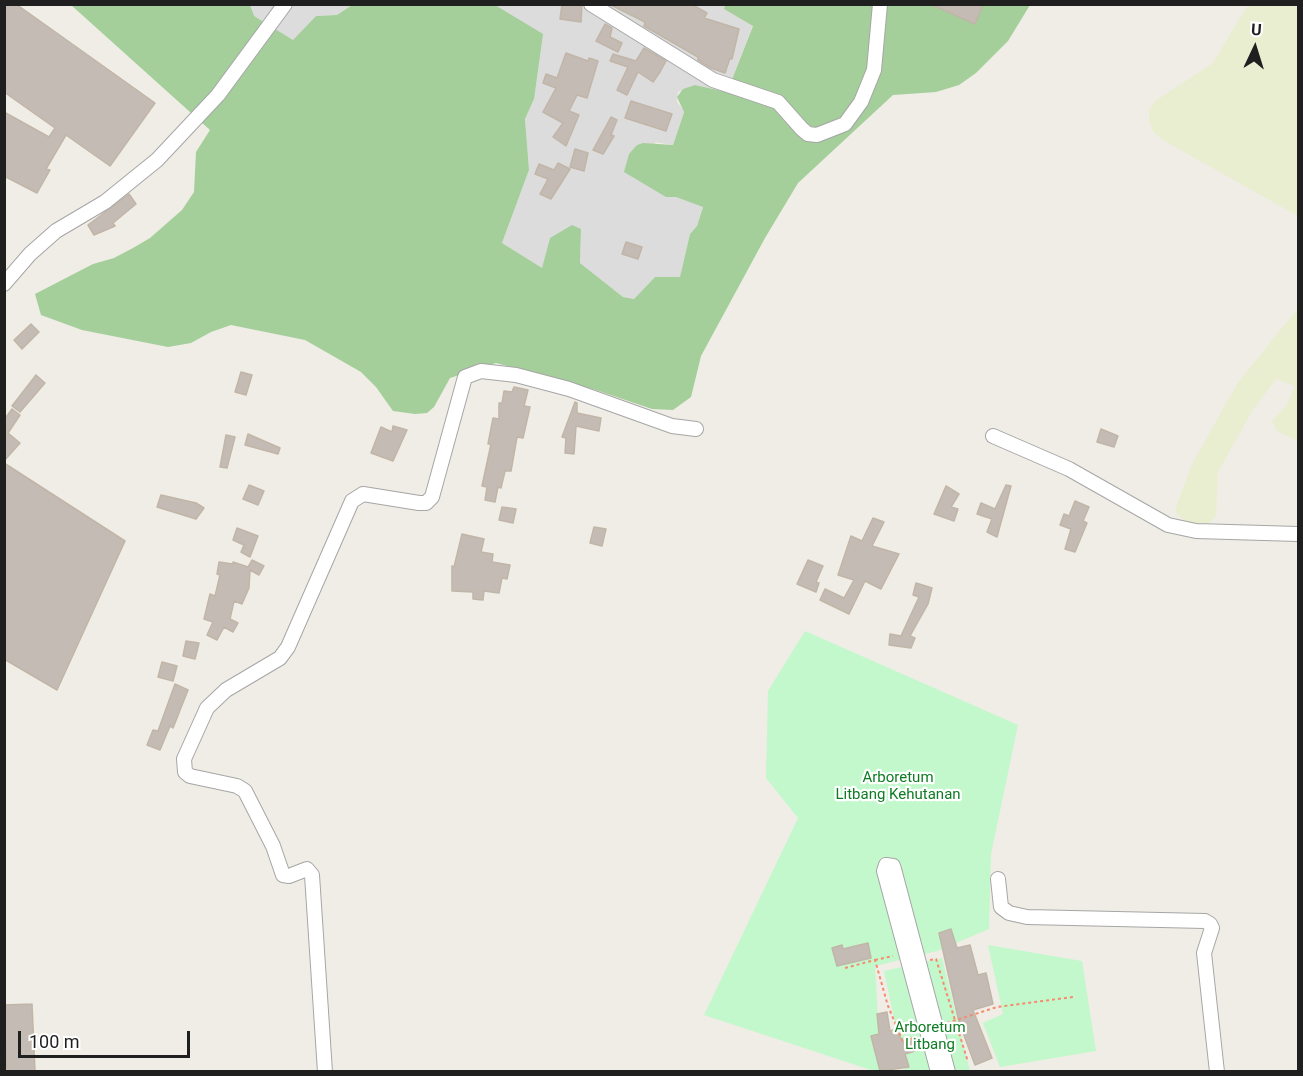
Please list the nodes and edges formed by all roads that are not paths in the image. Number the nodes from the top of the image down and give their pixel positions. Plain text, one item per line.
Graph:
1 (285, 4) edge
2 (591, 4) edge
3 (880, 4) edge
4 (4, 284) edge
5 (696, 429) dead end
6 (993, 436) dead end
7 (1299, 534) edge
8 (998, 879) dead end
9 (911, 957) junction
10 (932, 1030) junction
11 (326, 1071) edge
12 (938, 1071) edge
13 (948, 1071) edge
14 (1216, 1071) edge

1 - 4 street
2 - 3 street
5 - 11 street
6 - 7 street
8 - 14 street
9 - 9 street
9 - 10 street
10 - 12 street
10 - 13 street

